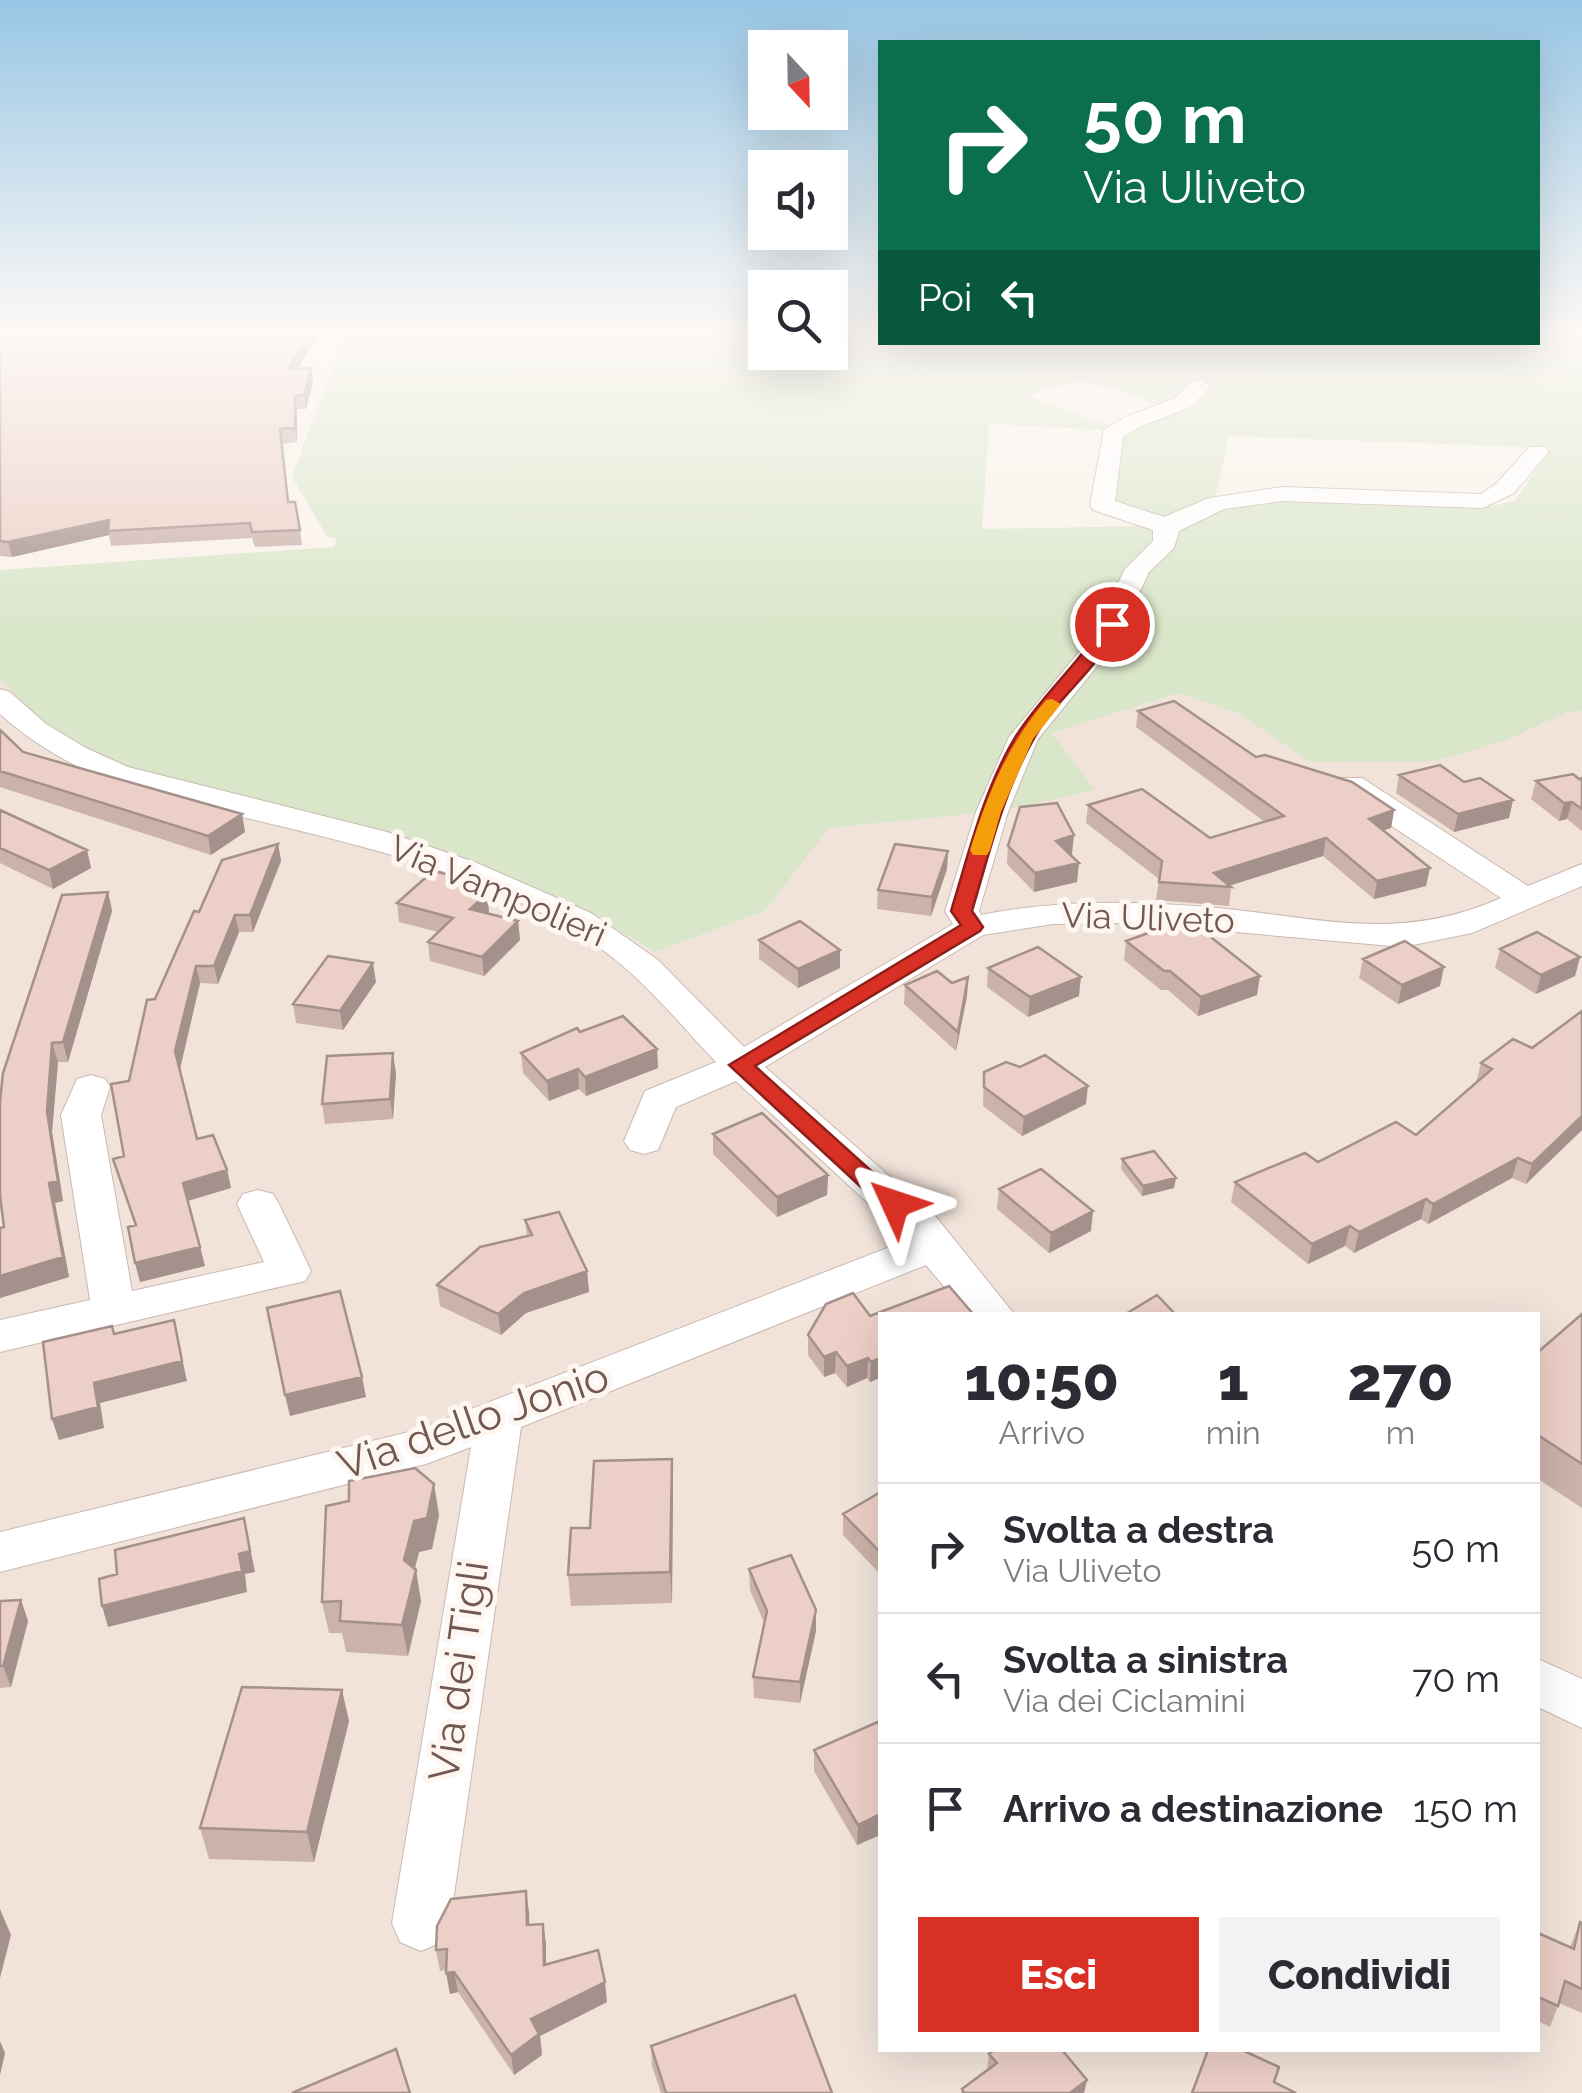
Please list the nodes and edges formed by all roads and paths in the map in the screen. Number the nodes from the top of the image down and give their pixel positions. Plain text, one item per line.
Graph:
1 (1117, 431) edge
2 (1537, 452) dead end
3 (1162, 525) junction
4 (0, 698) edge
5 (1320, 775) edge
6 (1582, 874) edge
7 (1524, 898) junction
8 (972, 927) junction
9 (740, 1065) junction
10 (91, 1087) dead end
11 (644, 1141) dead end
12 (258, 1204) dead end
13 (933, 1246) junction
14 (113, 1310) junction
15 (990, 1312) edge
16 (0, 1336) edge
17 (499, 1419) junction
18 (0, 1552) edge
19 (1540, 1683) edge
20 (1582, 1706) edge
21 (421, 1923) dead end

1 - 3 street
2 - 3 street
3 - 8 street
4 - 9 street, Via Vampolieri
5 - 7 street
6 - 7 street, Via Uliveto
7 - 8 street, Via Uliveto
8 - 9 street, Via Uliveto
9 - 11 street, Via Uliveto
9 - 13 street, Via Vampolieri
10 - 14 street
12 - 14 street
13 - 15 street, Via Vampolieri
13 - 17 street, Via dello Jonio
14 - 16 street
17 - 18 street, Via dello Jonio
17 - 21 street, Via dei Tigli
19 - 20 street

